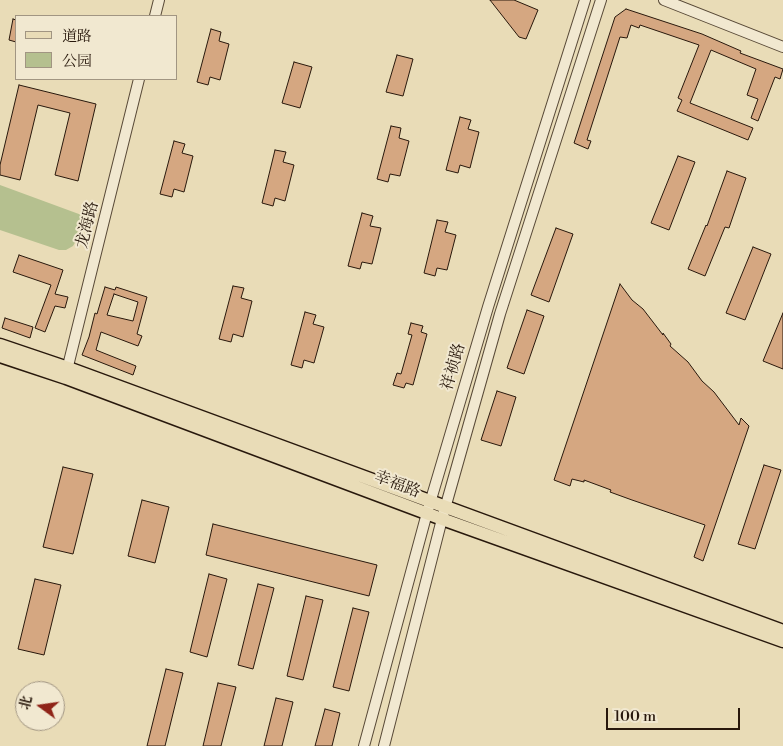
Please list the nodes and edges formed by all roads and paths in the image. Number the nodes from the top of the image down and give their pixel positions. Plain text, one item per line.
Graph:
1 (159, 0) edge
2 (585, 0) edge
3 (602, 0) edge
4 (664, 0) edge
5 (155, 15) edge
6 (783, 47) edge
7 (139, 80) edge
8 (0, 345) edge
9 (0, 356) edge
10 (67, 373) junction
11 (428, 508) junction
12 (444, 513) junction
13 (783, 630) edge
14 (783, 641) edge
15 (364, 746) edge
16 (384, 746) edge

1 - 5 street
2 - 11 street, 祥祯路
3 - 12 street, 祥祯路
4 - 6 street
7 - 10 street, 龙海路
8 - 10 main road, 幸福路
9 - 10 main road, 幸福路
10 - 11 main road, 幸福路
11 - 12 main road, 幸福路
11 - 15 street, 祥祯路
12 - 13 main road, 幸福路
12 - 14 main road, 幸福路
12 - 16 street, 祥祯路

